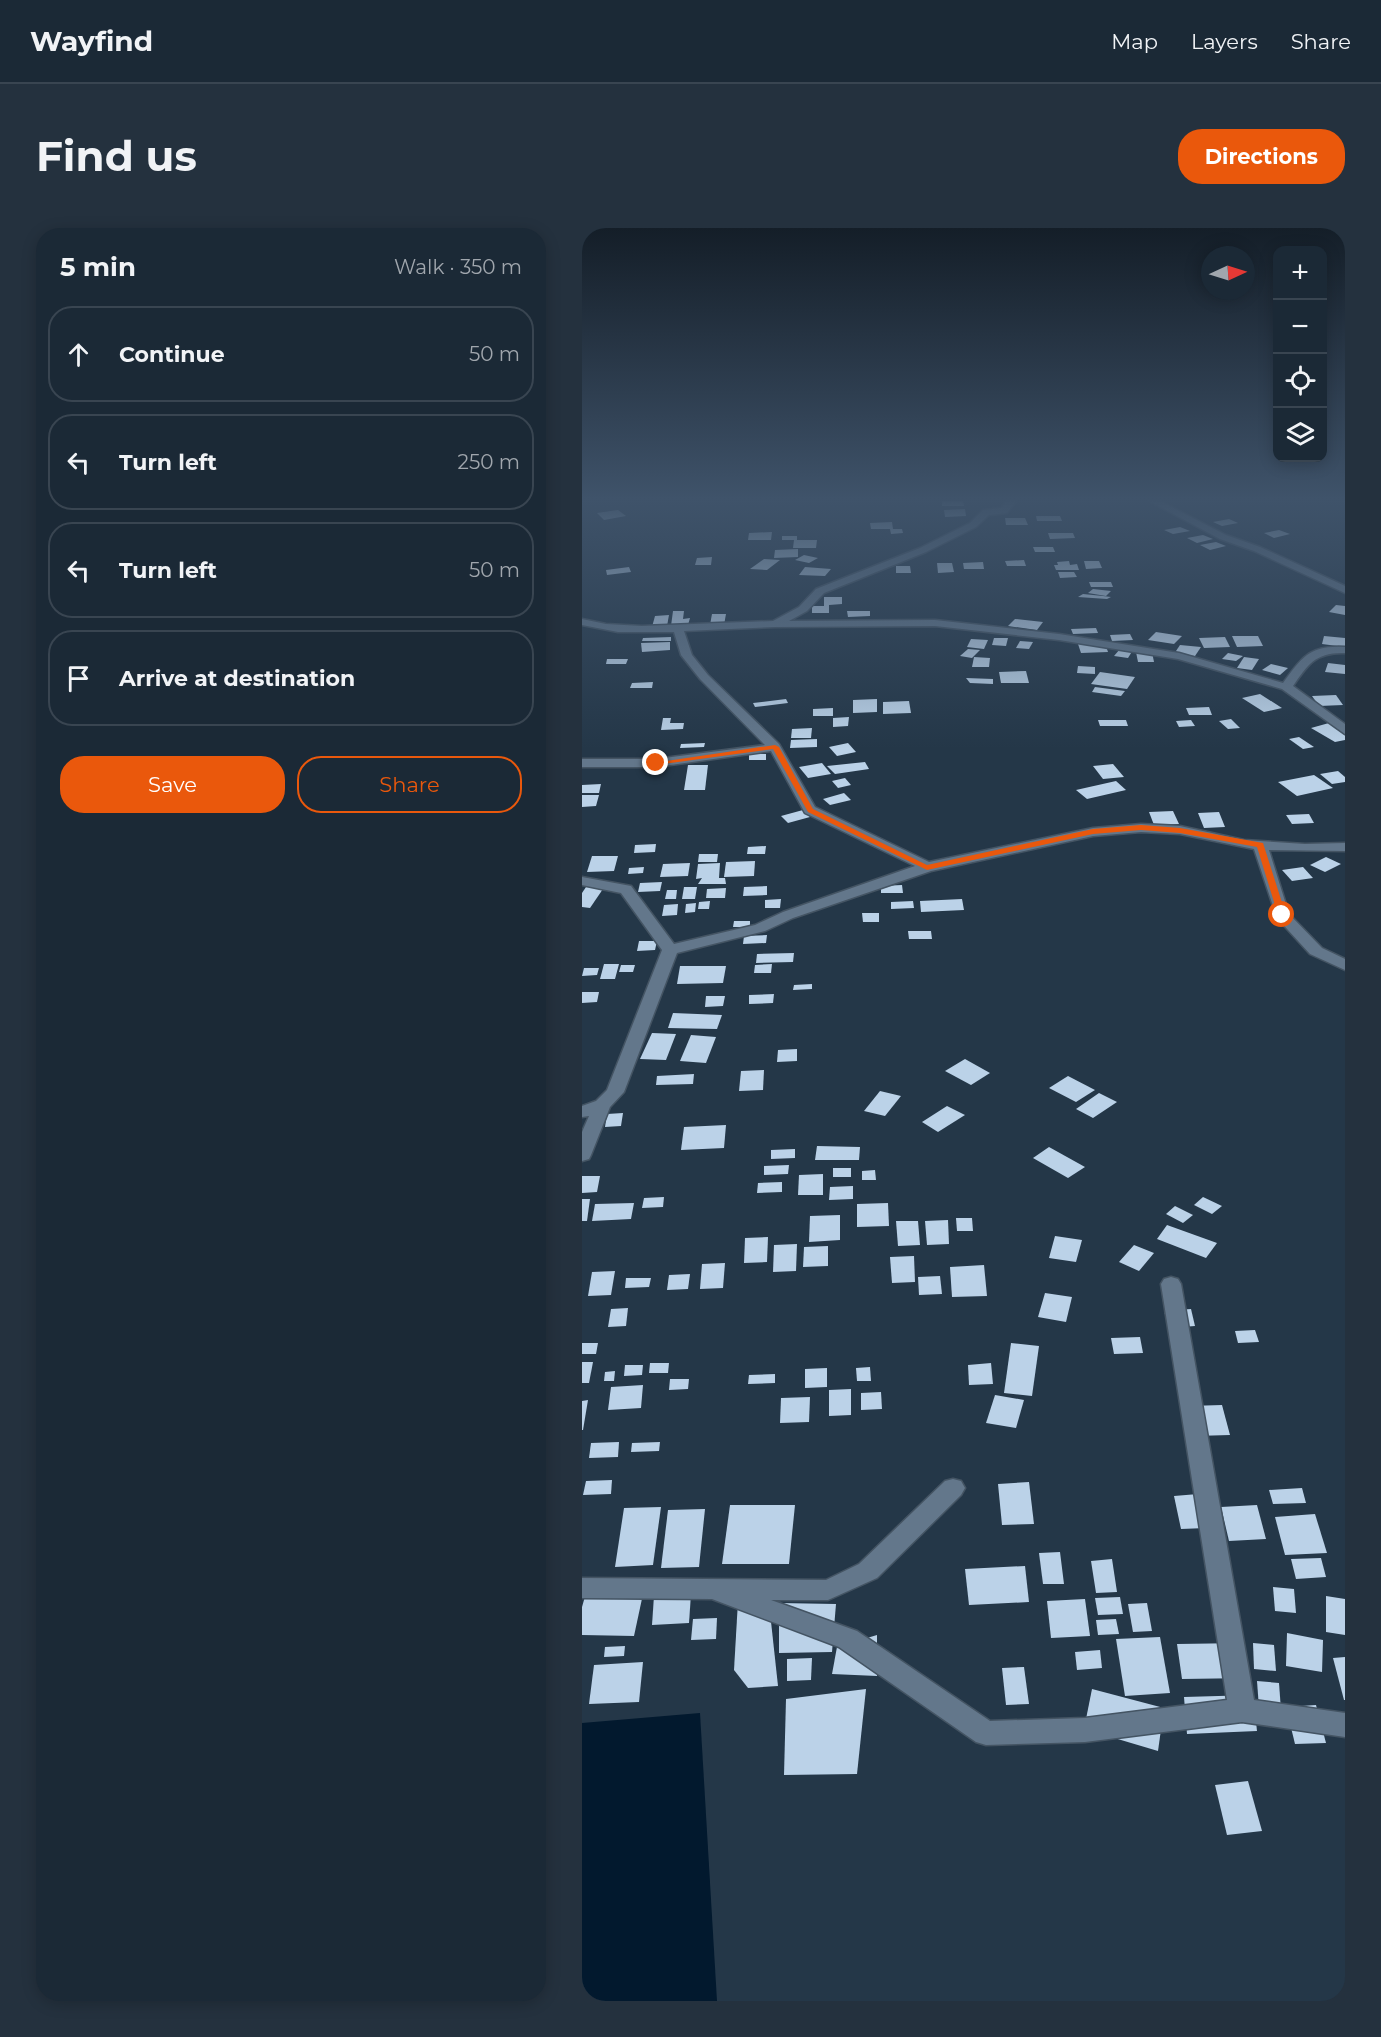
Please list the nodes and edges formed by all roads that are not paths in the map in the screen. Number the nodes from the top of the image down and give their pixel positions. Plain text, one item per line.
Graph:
1 (838, 584) edge
2 (582, 622) edge
3 (775, 624) junction
4 (678, 628) junction
5 (1345, 650) edge
6 (1286, 687) junction
7 (1345, 730) edge
8 (775, 747) junction
9 (582, 762) edge
10 (1260, 845) junction
11 (1345, 847) edge
12 (927, 867) junction
13 (582, 881) edge
14 (670, 950) junction
15 (1345, 965) edge
16 (602, 1104) junction
17 (582, 1112) edge
18 (582, 1155) edge
19 (1171, 1284) dead end
20 (953, 1488) dead end
21 (582, 1588) edge
22 (712, 1589) junction
23 (1242, 1710) junction
24 (1345, 1725) edge

1 - 3 street
2 - 4 street
3 - 4 street
3 - 6 street
4 - 8 street
5 - 6 street
6 - 7 street
8 - 9 street
8 - 12 street
10 - 11 street
10 - 12 street
10 - 15 street
12 - 14 street
13 - 14 street
14 - 16 street
16 - 17 street
16 - 18 street
19 - 23 street
20 - 22 street
21 - 22 street
22 - 23 street
23 - 24 street

